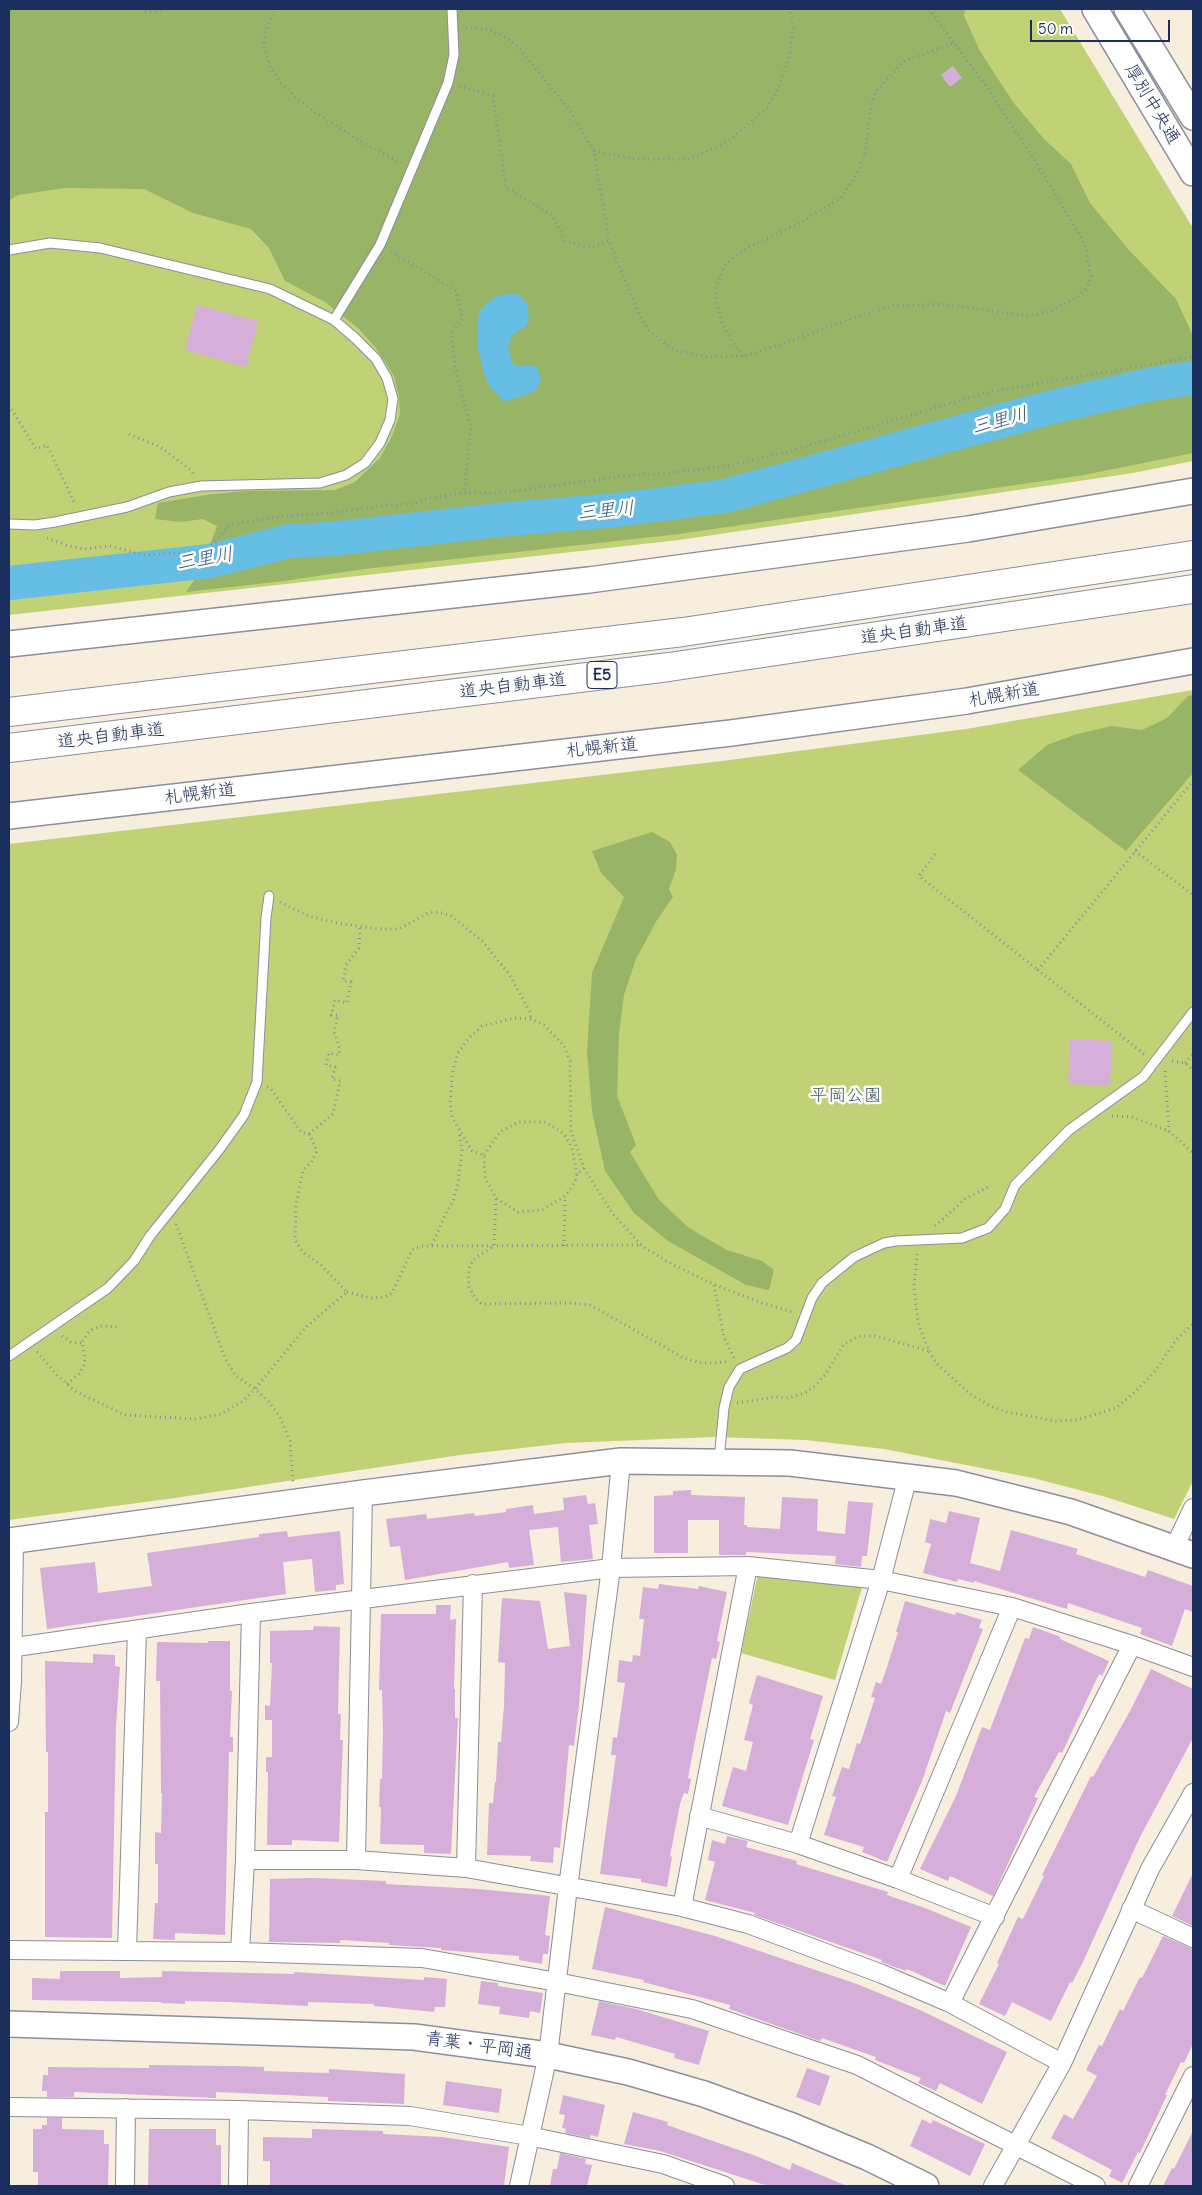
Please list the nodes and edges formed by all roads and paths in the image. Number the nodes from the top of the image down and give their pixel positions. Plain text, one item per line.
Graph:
1 (141, 9) edge
2 (161, 9) edge
3 (274, 9) edge
4 (452, 9) edge
5 (790, 9) edge
6 (929, 9) edge
7 (1095, 9) edge
8 (1127, 9) edge
9 (453, 30) junction
10 (954, 43) junction
11 (448, 83) junction
12 (1193, 117) edge
13 (594, 151) junction
14 (412, 168) junction
15 (1193, 173) edge
16 (609, 240) junction
17 (380, 245) junction
18 (9, 250) edge
19 (334, 320) junction
20 (744, 356) junction
21 (1193, 357) edge
22 (9, 405) edge
23 (129, 434) dead end
24 (201, 486) junction
25 (1193, 492) edge
26 (464, 493) junction
27 (79, 517) junction
28 (9, 524) edge
29 (35, 525) junction
30 (1193, 555) edge
31 (1193, 590) edge
32 (9, 644) edge
33 (1193, 661) edge
34 (9, 712) edge
35 (9, 748) edge
36 (1193, 781) edge
37 (9, 816) edge
38 (1135, 851) junction
39 (935, 854) dead end
40 (1193, 895) edge
41 (269, 896) joint
42 (360, 926) junction
43 (1038, 970) junction
44 (1193, 1012) edge
45 (531, 1019) junction
46 (1193, 1053) edge
47 (1156, 1058) junction
48 (1193, 1070) edge
49 (257, 1082) junction
50 (1092, 1115) junction
51 (458, 1130) junction
52 (1169, 1131) junction
53 (309, 1134) junction
54 (1193, 1153) edge
55 (484, 1155) junction
56 (584, 1168) junction
57 (577, 1174) junction
58 (988, 1187) dead end
59 (565, 1196) junction
60 (496, 1198) junction
61 (171, 1211) junction
62 (924, 1241) junction
63 (432, 1245) junction
64 (641, 1245) junction
65 (494, 1246) junction
66 (564, 1246) junction
67 (714, 1284) junction
68 (347, 1292) junction
69 (805, 1315) junction
70 (1193, 1324) edge
71 (53, 1326) junction
72 (118, 1327) dead end
73 (29, 1342) junction
74 (82, 1343) junction
75 (929, 1351) junction
76 (9, 1356) edge
77 (67, 1384) junction
78 (255, 1389) junction
79 (724, 1408) junction
80 (621, 1461) junction
81 (718, 1463) junction
82 (908, 1476) junction
83 (363, 1493) junction
84 (295, 1502) junction
85 (1193, 1508) edge
86 (12, 1541) edge
87 (1184, 1551) edge
88 (748, 1566) junction
89 (611, 1568) junction
90 (882, 1580) junction
91 (473, 1584) junction
92 (361, 1600) junction
93 (1012, 1607) junction
94 (251, 1613) junction
95 (137, 1630) junction
96 (1132, 1645) junction
97 (11, 1647) edge
98 (1193, 1667) edge
99 (9, 1722) edge
100 (1193, 1793) edge
101 (699, 1816) junction
102 (798, 1844) junction
103 (245, 1860) junction
104 (356, 1860) junction
105 (466, 1868) junction
106 (898, 1878) junction
107 (568, 1887) junction
108 (682, 1906) junction
109 (1131, 1909) junction
110 (994, 1917) junction
111 (1193, 1938) edge
112 (9, 1950) edge
113 (127, 1951) junction
114 (240, 1952) junction
115 (557, 1982) junction
116 (950, 2003) junction
117 (9, 2024) edge
118 (548, 2056) junction
119 (1062, 2063) junction
120 (1193, 2076) edge
121 (9, 2107) edge
122 (126, 2108) junction
123 (239, 2110) junction
124 (529, 2136) junction
125 (1017, 2145) junction
126 (125, 2186) edge
127 (238, 2186) edge
128 (519, 2186) edge
129 (725, 2186) edge
130 (926, 2186) edge
131 (993, 2186) edge
132 (1096, 2186) edge
133 (1138, 2186) edge

1 - 2 path
3 - 14 path
4 - 9 lane
5 - 13 path
6 - 10 path
7 - 15 street, 厚別中央通
8 - 12 street, 厚別中央通
9 - 11 lane
9 - 13 path
10 - 20 path
10 - 20 path
11 - 14 lane
11 - 16 path
13 - 16 path
14 - 17 lane
16 - 20 path
17 - 19 lane
17 - 26 path
18 - 19 lane
19 - 24 lane
21 - 26 path
22 - 27 path
23 - 24 path
24 - 27 lane
25 - 32 street
26 - 29 path
27 - 29 lane
28 - 29 lane
30 - 34 highway, 道央自動車道 / E5
31 - 35 highway, 道央自動車道 / E5
33 - 37 street, 札幌新道
36 - 38 path
38 - 40 path
38 - 43 path
39 - 43 path
41 - 42 path
41 - 49 lane
42 - 45 path
42 - 53 path
43 - 47 path
44 - 47 lane
45 - 51 path
45 - 56 path
46 - 48 path
47 - 50 lane
47 - 52 path
49 - 53 path
49 - 61 lane
50 - 52 path
50 - 62 lane
51 - 55 path
51 - 63 path
52 - 54 path
53 - 68 path
55 - 57 path
55 - 60 path
56 - 57 path
56 - 64 path
57 - 59 path
58 - 62 path
59 - 60 path
59 - 66 path
60 - 65 path
61 - 71 lane
61 - 78 path
62 - 69 lane
62 - 75 path
63 - 65 path
63 - 68 path
64 - 66 path
64 - 67 path
65 - 66 path
65 - 67 path
67 - 69 path
68 - 78 path
69 - 79 lane
70 - 75 path
71 - 73 lane
71 - 74 path
72 - 74 path
73 - 76 lane
73 - 77 path
74 - 77 path
75 - 79 path
77 - 78 path
78 - 84 path
79 - 81 lane
80 - 81 street
80 - 83 street
80 - 89 street
81 - 82 street
82 - 87 street
82 - 90 street
83 - 84 street
83 - 92 street
84 - 86 street
85 - 87 street
86 - 97 street
88 - 89 street
88 - 90 street
88 - 101 street
89 - 91 street
89 - 107 street
90 - 93 street
90 - 102 street
91 - 92 street
91 - 105 street
92 - 94 street
92 - 104 street
93 - 96 street
93 - 106 street
94 - 95 street
94 - 103 street
95 - 97 street
95 - 113 street
96 - 98 street
96 - 110 street
97 - 99 street
100 - 109 street
101 - 102 street
101 - 108 street
102 - 106 street
103 - 104 street
103 - 114 street
104 - 105 street
105 - 107 street
106 - 110 street
107 - 108 street
107 - 115 street
108 - 116 street
109 - 111 street
109 - 119 street
110 - 116 street
112 - 113 street
113 - 114 street
114 - 115 street
115 - 118 street
115 - 125 street
116 - 119 street
117 - 118 street, 青葉・平岡通
118 - 124 street
118 - 130 street, 青葉・平岡通
119 - 125 street
120 - 133 street
121 - 122 street
122 - 123 street
122 - 126 street
123 - 124 street
123 - 127 street
124 - 128 street
124 - 129 street
125 - 131 street
125 - 132 street

